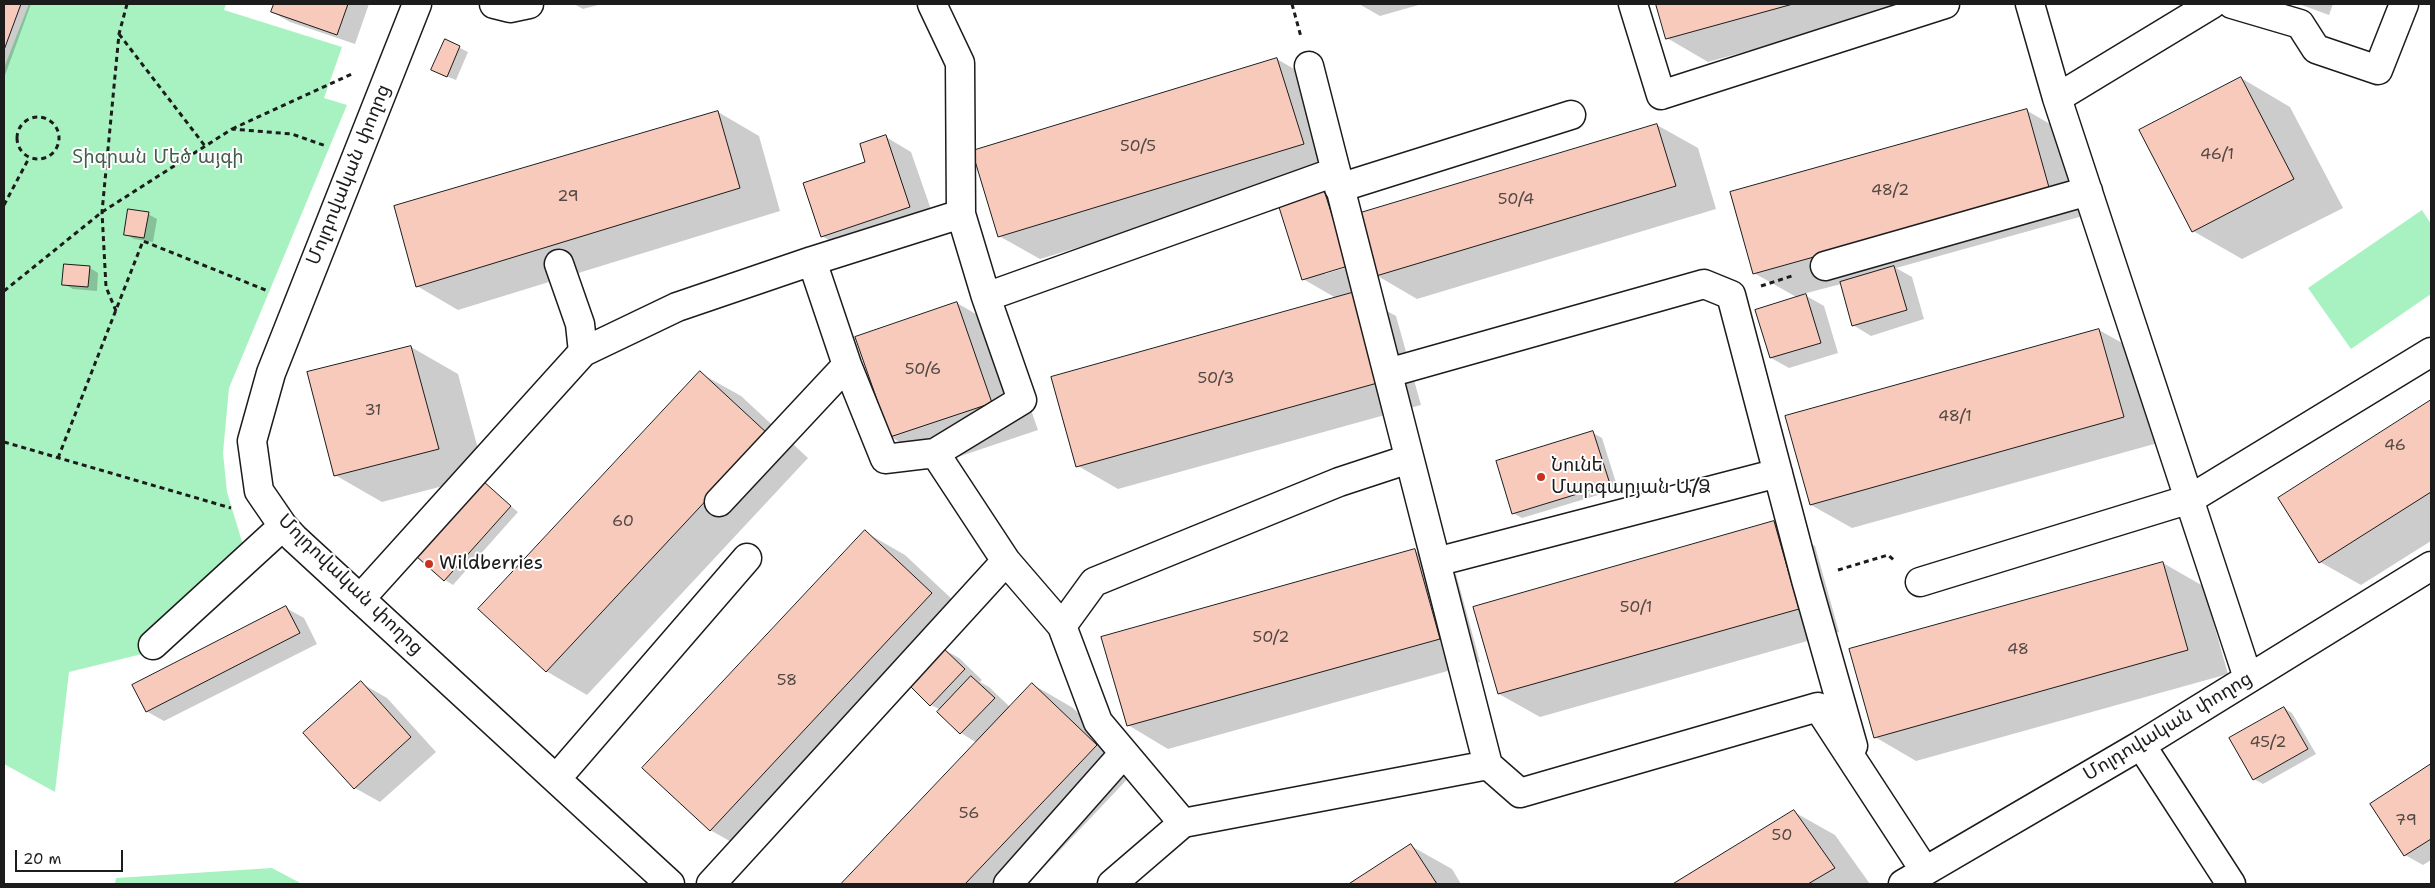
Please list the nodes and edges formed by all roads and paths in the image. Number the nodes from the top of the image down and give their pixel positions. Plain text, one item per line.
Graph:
1 (127, 4) edge
2 (494, 4) edge
3 (529, 4) edge
4 (932, 4) edge
5 (1633, 4) edge
6 (1945, 4) edge
7 (2030, 4) edge
8 (2232, 4) edge
9 (2404, 4) edge
10 (420, 5) edge
11 (2203, 6) edge
12 (119, 34) junction
13 (1309, 66) dead end
14 (363, 69) dead end
15 (2057, 98) junction
16 (1571, 115) dead end
17 (232, 129) junction
18 (205, 146) junction
19 (330, 148) dead end
20 (29, 158) junction
21 (1337, 180) junction
22 (2088, 191) junction
23 (4, 205) edge
24 (102, 212) junction
25 (961, 214) junction
26 (812, 260) junction
27 (559, 264) dead end
28 (1825, 266) joint
29 (4, 291) edge
30 (271, 292) dead end
31 (1731, 295) junction
32 (986, 297) junction
33 (116, 311) junction
34 (583, 352) junction
35 (2431, 352) edge
36 (847, 365) junction
37 (1388, 373) junction
38 (4, 442) edge
39 (936, 453) junction
40 (58, 458) junction
41 (1409, 459) junction
42 (1778, 473) junction
43 (2190, 499) junction
44 (719, 502) dead end
45 (236, 509) dead end
46 (283, 526) junction
47 (747, 558) dead end
48 (1006, 561) junction
49 (1436, 562) junction
50 (2431, 566) edge
51 (1806, 580) junction
52 (1920, 582) joint
53 (360, 599) junction
54 (1062, 626) junction
55 (154, 645) dead end
56 (2248, 678) junction
57 (2141, 745) junction
58 (1124, 753) junction
59 (1488, 764) junction
60 (1860, 771) junction
61 (556, 779) junction
62 (1183, 823) junction
63 (1914, 878) edge
64 (670, 884) edge
65 (711, 884) edge
66 (1008, 884) edge
67 (1112, 884) edge
68 (2231, 884) edge

1 - 12 path
2 - 3 street
4 - 25 street
5 - 6 street
7 - 15 street
8 - 9 street
10 - 46 street, Մոլդովական փողոց
11 - 15 street
12 - 18 path
12 - 24 path
13 - 21 street
14 - 17 path
15 - 22 street
16 - 21 street
17 - 18 path
17 - 19 path
18 - 24 path
20 - 20 path
20 - 23 path
21 - 32 street
21 - 37 street
22 - 28 street
22 - 43 street
24 - 29 path
24 - 33 path
25 - 26 street
25 - 32 street
26 - 34 street
26 - 36 street
27 - 34 street
28 - 31 path
30 - 33 path
31 - 37 street
31 - 42 street
32 - 39 street
33 - 40 path
34 - 53 street
35 - 43 street
36 - 39 street
36 - 44 street
37 - 41 street
38 - 40 path
39 - 48 street
40 - 45 path
41 - 49 street
41 - 54 street
42 - 49 street
42 - 51 street
43 - 52 street
43 - 56 street
46 - 53 street, Մոլդովական փողոց
46 - 55 street
47 - 61 street
48 - 54 street
48 - 65 street
49 - 59 street
50 - 56 street, Մոլդովական փողոց
51 - 52 path
51 - 60 street
53 - 61 street, Մոլդովական փողոց
54 - 58 street
56 - 57 street, Մոլդովական փողոց
57 - 63 street, Մոլդովական փողոց
57 - 68 street
58 - 62 street
58 - 66 street
59 - 60 street
59 - 62 street
60 - 63 street
61 - 64 street, Մոլդովական փողոց
62 - 67 street

